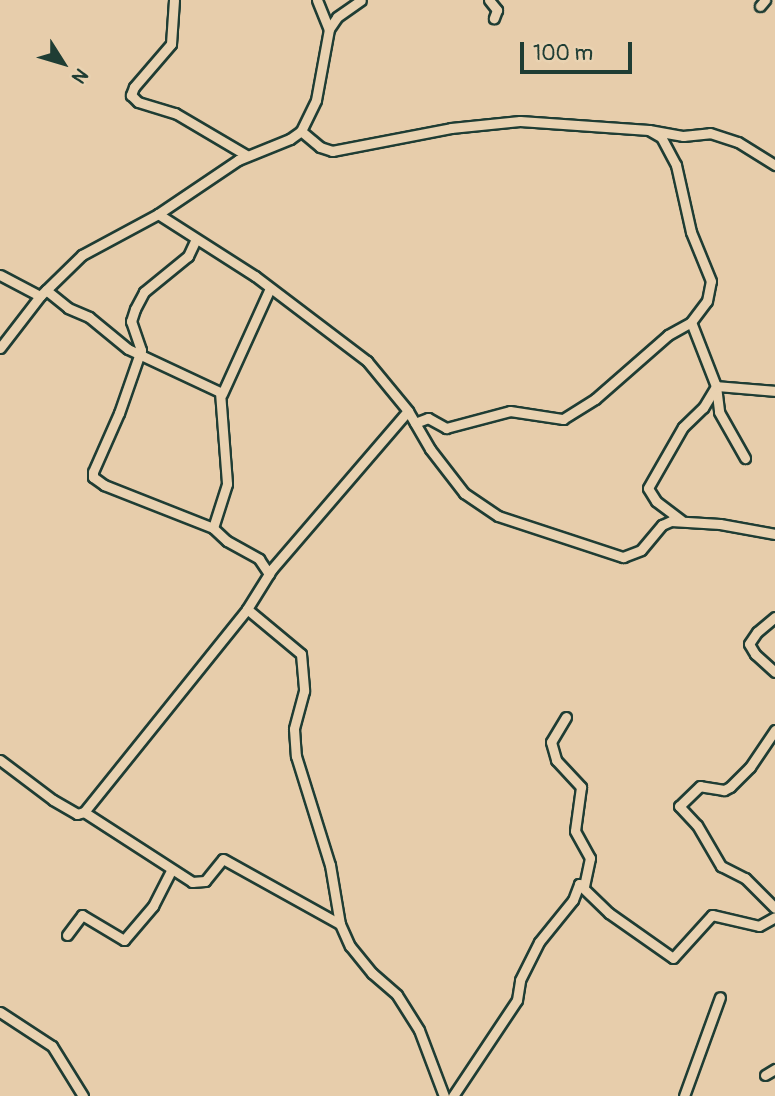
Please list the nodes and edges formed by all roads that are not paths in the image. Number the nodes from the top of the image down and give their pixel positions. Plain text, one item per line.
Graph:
1 (174, 0) edge
2 (317, 0) edge
3 (361, 0) edge
4 (489, 0) edge
5 (494, 18) dead end
6 (329, 29) junction
7 (649, 130) junction
8 (301, 131) junction
9 (246, 155) junction
10 (775, 165) edge
11 (158, 214) junction
12 (196, 239) junction
13 (0, 275) edge
14 (270, 288) junction
15 (43, 293) junction
16 (691, 322) junction
17 (0, 348) edge
18 (138, 354) junction
19 (716, 386) junction
20 (775, 391) edge
21 (222, 394) junction
22 (408, 411) junction
23 (415, 423) junction
24 (745, 458) dead end
25 (681, 520) junction
26 (213, 528) junction
27 (775, 534) edge
28 (269, 574) junction
29 (247, 609) junction
30 (775, 617) edge
31 (775, 672) edge
32 (565, 717) dead end
33 (775, 730) edge
34 (0, 760) edge
35 (84, 812) junction
36 (171, 871) junction
37 (583, 886) junction
38 (775, 908) edge
39 (775, 916) edge
40 (340, 924) junction
41 (67, 935) dead end
42 (719, 997) dead end
43 (0, 1012) edge
44 (775, 1069) edge
45 (765, 1075) dead end
46 (83, 1096) edge
47 (444, 1096) edge
48 (453, 1096) edge
49 (684, 1096) edge

1 - 9 street
2 - 6 street
3 - 6 street
4 - 5 street
6 - 8 street
7 - 8 street
7 - 10 street
7 - 16 street
8 - 9 street
9 - 11 street
11 - 12 street
11 - 15 street
12 - 14 street
12 - 18 street
13 - 15 street
14 - 21 street
14 - 22 street
15 - 17 street
15 - 18 street
16 - 19 street
16 - 23 street
18 - 21 street
18 - 26 street
19 - 20 street
19 - 24 street
19 - 25 street
21 - 26 street
22 - 23 street
22 - 28 street
23 - 25 street
25 - 27 street
26 - 28 street
28 - 29 street
29 - 35 street
29 - 40 street
30 - 31 street
32 - 37 street
33 - 38 street
34 - 35 street
35 - 36 street
36 - 40 street
36 - 41 street
37 - 39 street
37 - 48 street
40 - 47 street
42 - 49 street
43 - 46 street
44 - 45 street

